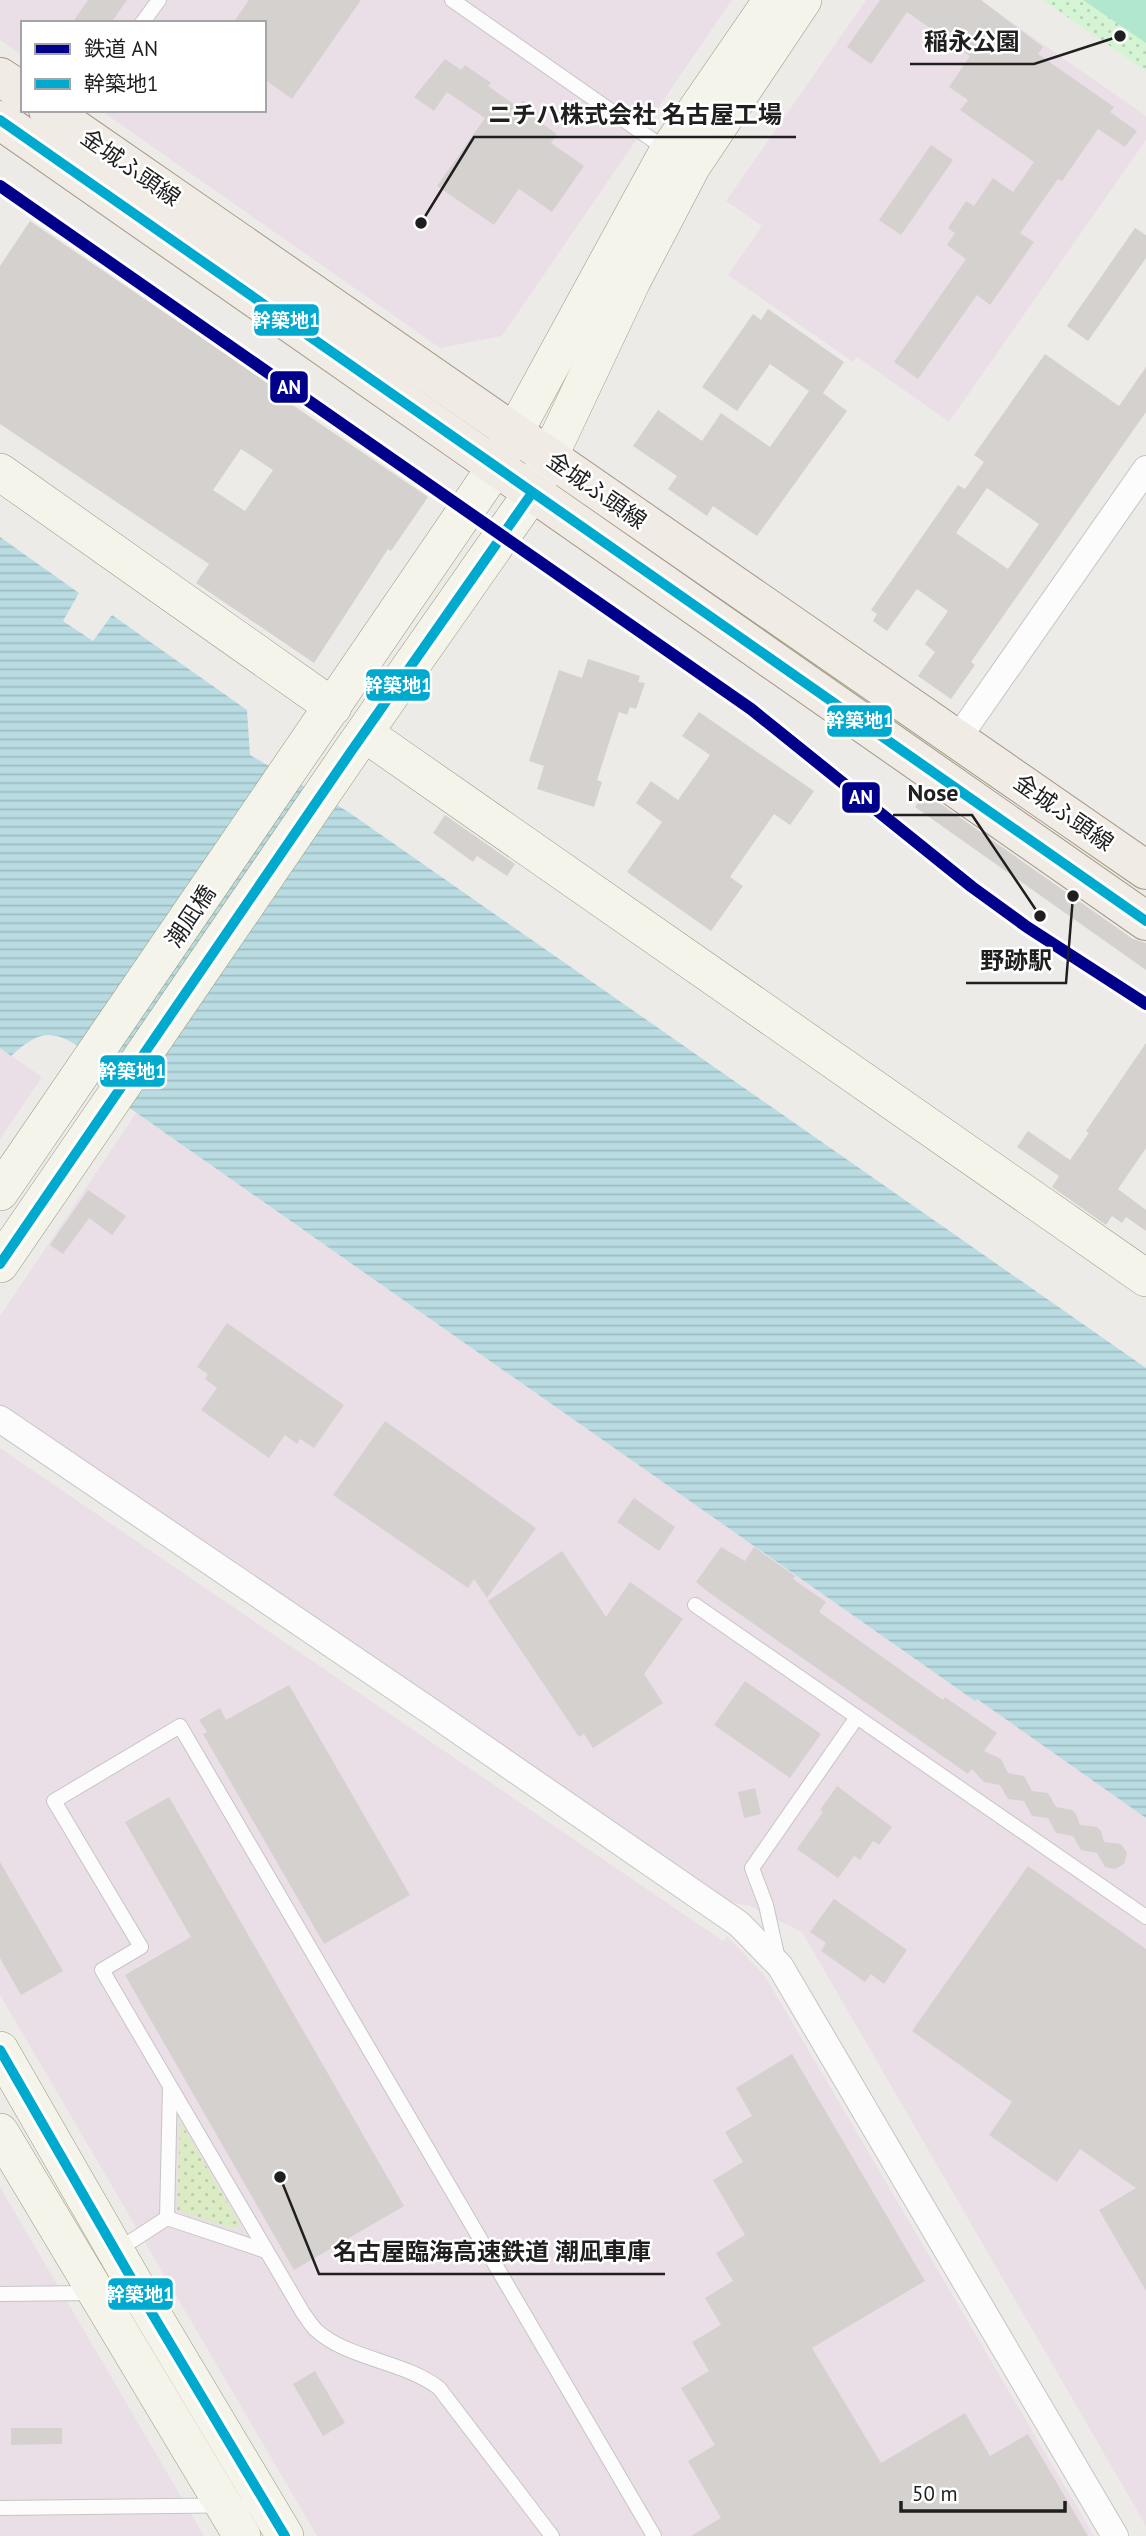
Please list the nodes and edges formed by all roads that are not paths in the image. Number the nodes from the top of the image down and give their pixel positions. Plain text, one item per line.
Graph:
1 (159, 0) edge
2 (452, 0) edge
3 (772, 0) edge
4 (803, 0) edge
5 (143, 21) edge
6 (0, 77) edge
7 (21, 91) edge
8 (0, 120) edge
9 (59, 129) edge
10 (680, 159) junction
11 (514, 432) junction
12 (549, 456) junction
13 (495, 468) junction
14 (1146, 469) edge
15 (0, 472) edge
16 (532, 493) junction
17 (326, 717) junction
18 (958, 738) junction
19 (357, 743) junction
20 (1146, 870) edge
21 (1146, 921) edge
22 (0, 1192) edge
23 (0, 1265) edge
24 (1146, 1278) edge
25 (0, 1419) edge
26 (695, 1605) dead end
27 (857, 1717) junction
28 (1146, 1917) edge
29 (780, 1966) junction
30 (1, 2054) edge
31 (170, 2087) junction
32 (0, 2132) edge
33 (167, 2218) junction
34 (116, 2251) junction
35 (266, 2251) junction
36 (138, 2290) junction
37 (96, 2293) junction
38 (0, 2294) edge
39 (0, 2508) edge
40 (233, 2521) edge
41 (275, 2521) edge
42 (552, 2536) edge
43 (654, 2536) edge
44 (1115, 2536) edge

1 - 5 lane
2 - 10 lane
3 - 10 street
4 - 10 street
6 - 7 main road
8 - 9 main road, 金城ふ頭線
9 - 11 main road, 金城ふ頭線
9 - 13 main road, 金城ふ頭線
10 - 11 street, 潮凪橋
10 - 12 street, 潮凪橋
11 - 12 main road, 金城ふ頭線
11 - 13 street, 潮凪橋
12 - 16 street, 潮凪橋
12 - 18 main road, 金城ふ頭線
13 - 16 main road, 金城ふ頭線
13 - 17 street, 潮凪橋
14 - 18 street
15 - 17 street
16 - 19 street, 潮凪橋
16 - 21 main road, 金城ふ頭線
17 - 22 street, 潮凪橋
18 - 20 main road, 金城ふ頭線
19 - 23 street, 潮凪橋
19 - 24 street
25 - 29 street
26 - 27 lane
27 - 28 lane
27 - 29 lane
29 - 44 street
30 - 34 street
31 - 33 lane
31 - 35 lane
31 - 43 lane
32 - 37 street
33 - 34 lane
33 - 35 lane
34 - 36 street
35 - 42 lane
36 - 37 lane
36 - 41 street
37 - 38 lane
37 - 40 street
39 - 40 lane
40 - 41 lane

